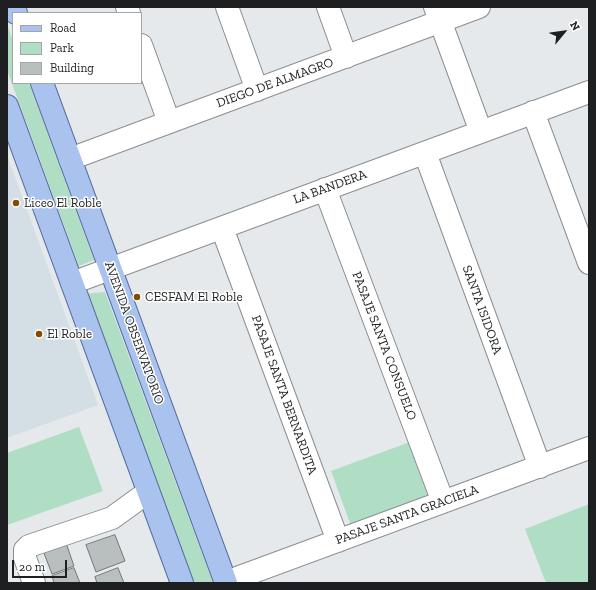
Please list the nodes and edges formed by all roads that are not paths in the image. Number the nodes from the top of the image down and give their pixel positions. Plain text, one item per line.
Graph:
1 (227, 7) edge
2 (328, 7) edge
3 (479, 7) edge
4 (438, 14) edge
5 (142, 48) edge
6 (346, 56) junction
7 (42, 84) edge
8 (257, 90) junction
9 (589, 92) edge
10 (7, 106) edge
11 (533, 112) junction
12 (170, 122) junction
13 (481, 132) junction
14 (425, 153) junction
15 (70, 159) junction
16 (325, 189) junction
17 (222, 228) junction
18 (589, 263) edge
19 (110, 269) junction
20 (72, 283) junction
21 (589, 448) edge
22 (540, 466) junction
23 (148, 492) junction
24 (443, 502) junction
25 (338, 541) junction
26 (226, 582) edge
27 (34, 583) edge
28 (182, 583) edge

1 - 8 street
2 - 6 street
3 - 4 street, DIEGO DE ALMAGRO
4 - 6 street, DIEGO DE ALMAGRO
4 - 13 street
5 - 12 street
6 - 8 street, DIEGO DE ALMAGRO
7 - 15 main road, AVENIDA OBSERVATORIO
8 - 12 street, DIEGO DE ALMAGRO
9 - 11 street, LA BANDERA
10 - 20 main road
11 - 13 street, LA BANDERA
11 - 18 street
12 - 15 street, DIEGO DE ALMAGRO
13 - 14 street, LA BANDERA
14 - 16 street, LA BANDERA
14 - 22 street, SANTA ISIDORA
15 - 19 main road, AVENIDA OBSERVATORIO
16 - 17 street, LA BANDERA
16 - 24 street, PASAJE SANTA CONSUELO
17 - 19 street, LA BANDERA
17 - 25 street, PASAJE SANTA BERNARDITA
19 - 20 street, LA BANDERA
19 - 26 main road, AVENIDA OBSERVATORIO
20 - 23 main road
21 - 22 street, PASAJE SANTA GRACIELA
22 - 24 street, PASAJE SANTA GRACIELA
23 - 27 street
23 - 28 main road
24 - 25 street, PASAJE SANTA GRACIELA
25 - 26 street, PASAJE SANTA GRACIELA

